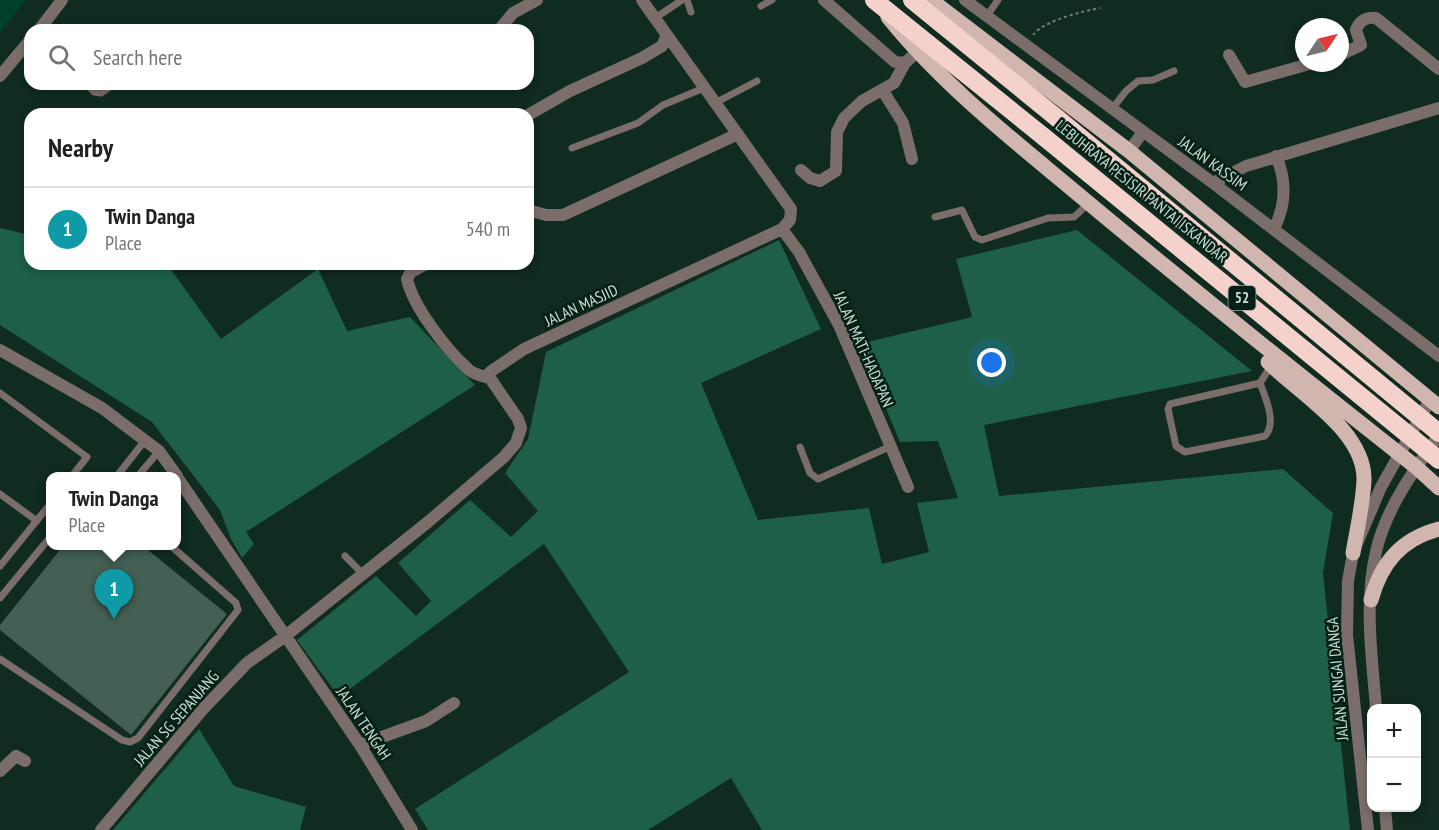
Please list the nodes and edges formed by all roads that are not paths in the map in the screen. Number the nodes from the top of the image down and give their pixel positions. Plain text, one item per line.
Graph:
1 (62, 0) edge
2 (537, 0) edge
3 (642, 0) edge
4 (685, 0) edge
5 (772, 0) edge
6 (824, 0) edge
7 (874, 0) edge
8 (912, 0) edge
9 (931, 0) edge
10 (965, 0) edge
11 (998, 0) edge
12 (761, 6) dead end
13 (691, 12) dead end
14 (987, 16) junction
15 (655, 18) junction
16 (46, 24) edge
17 (504, 24) edge
18 (667, 35) junction
19 (24, 47) edge
20 (1349, 51) edge
21 (1229, 55) dead end
22 (911, 58) junction
23 (1295, 68) edge
24 (1439, 69) edge
25 (1174, 71) dead end
26 (0, 76) edge
27 (757, 81) dead end
28 (704, 88) junction
29 (883, 91) junction
30 (715, 103) junction
31 (1439, 108) edge
32 (1112, 109) junction
33 (534, 112) edge
34 (1143, 132) junction
35 (738, 134) junction
36 (572, 148) dead end
37 (1129, 151) junction
38 (1276, 156) junction
39 (912, 159) dead end
40 (801, 170) dead end
41 (1213, 183) junction
42 (1089, 203) junction
43 (534, 212) edge
44 (935, 217) dead end
45 (782, 229) junction
46 (1274, 229) junction
47 (415, 270) edge
48 (1211, 306) junction
49 (0, 350) edge
50 (1439, 356) edge
51 (1387, 363) junction
52 (1271, 365) junction
53 (490, 378) junction
54 (1260, 383) junction
55 (0, 393) edge
56 (1435, 404) edge
57 (1352, 417) junction
58 (1439, 434) edge
59 (146, 439) junction
60 (800, 447) dead end
61 (889, 447) junction
62 (159, 451) junction
63 (1399, 454) junction
64 (1439, 460) edge
65 (1416, 467) junction
66 (76, 472) edge
67 (121, 472) edge
68 (142, 472) edge
69 (174, 472) edge
70 (181, 483) edge
71 (908, 487) dead end
72 (1439, 489) edge
73 (0, 494) edge
74 (46, 509) edge
75 (37, 521) junction
76 (1439, 529) edge
77 (46, 542) edge
78 (176, 550) edge
79 (1353, 553) junction
80 (345, 556) dead end
81 (0, 566) edge
82 (363, 574) junction
83 (0, 597) edge
84 (1371, 600) junction
85 (285, 638) junction
86 (0, 659) edge
87 (453, 703) dead end
88 (1376, 704) edge
89 (360, 745) junction
90 (25, 761) dead end
91 (0, 771) edge
92 (1385, 812) edge
93 (101, 830) edge
94 (412, 830) edge
95 (1368, 830) edge
96 (1387, 830) edge

1 - 16 street
2 - 17 street
3 - 15 street
4 - 13 lane
4 - 15 lane
5 - 12 lane
6 - 22 street
7 - 22 main road
7 - 64 highway, LEBUHRAYA PESISIR PANTAI ISKANDAR / 52, bridge
8 - 58 highway, LEBUHRAYA PESISIR PANTAI ISKANDAR / 52, bridge
9 - 37 main road
10 - 14 street, JALAN KASSIM
11 - 14 lane
14 - 32 street, JALAN KASSIM
15 - 18 street
18 - 28 street
18 - 33 street
19 - 26 street
20 - 24 street
21 - 23 street
22 - 29 street
22 - 42 main road
25 - 32 lane
27 - 30 lane
28 - 30 street
28 - 36 lane
29 - 39 street
29 - 40 street
30 - 35 street
31 - 38 street
32 - 34 street, JALAN KASSIM
34 - 37 street
34 - 41 street, JALAN KASSIM
35 - 43 street
35 - 45 street
37 - 51 main road
38 - 41 street
38 - 46 street
41 - 46 street, JALAN KASSIM
42 - 44 lane
42 - 48 main road
45 - 53 street, JALAN MASJID
45 - 61 street, JALAN MATI-HADAPAN
46 - 50 street, JALAN KASSIM
47 - 53 street
48 - 52 main road
48 - 57 main road
49 - 59 street, JALAN TENGAH
51 - 56 main road
51 - 57 main road
52 - 54 lane
52 - 79 main road
53 - 82 street
54 - 54 lane
55 - 66 lane
56 - 63 street, JALAN SUNGAI DANGA
57 - 63 main road
58 - 65 street
59 - 62 street, JALAN TENGAH
59 - 67 lane
60 - 61 lane
61 - 71 street, JALAN MATI-HADAPAN
62 - 68 lane
62 - 69 street, JALAN TENGAH
63 - 65 main road
63 - 79 street, JALAN SUNGAI DANGA
65 - 72 main road
65 - 84 street
70 - 85 street, JALAN TENGAH
73 - 75 lane
74 - 75 lane
75 - 81 lane
76 - 84 main road
77 - 83 lane
78 - 86 lane
79 - 95 street, JALAN SUNGAI DANGA
80 - 82 lane
82 - 85 street
84 - 88 street
85 - 89 street, JALAN TENGAH
85 - 93 street, JALAN SG SEPANJANG
87 - 89 street
89 - 94 street, JALAN TENGAH
90 - 91 street
92 - 96 street

